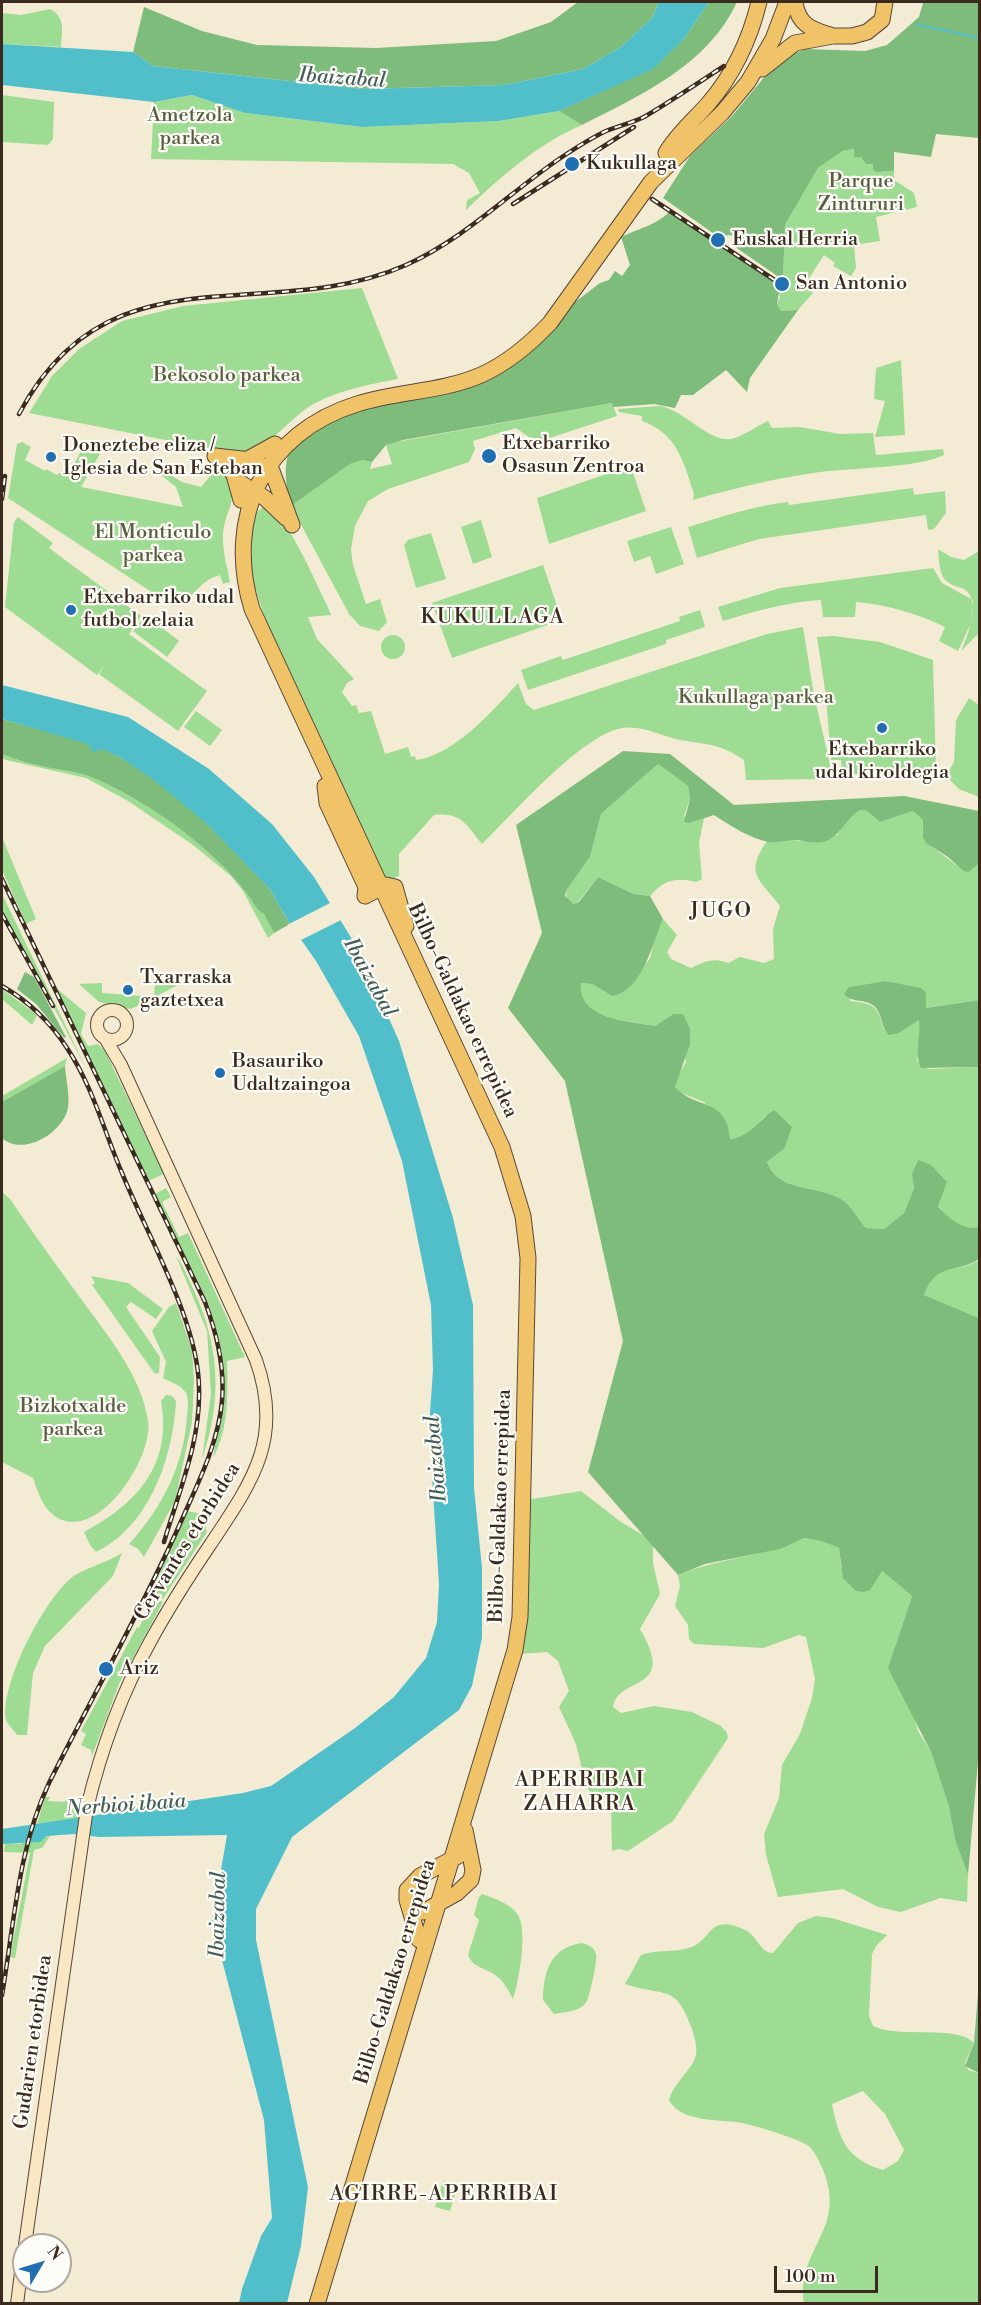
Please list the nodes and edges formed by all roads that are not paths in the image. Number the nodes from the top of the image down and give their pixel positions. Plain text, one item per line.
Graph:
1 (759, 2) edge
2 (777, 2) edge
3 (787, 2) edge
4 (795, 2) edge
5 (885, 2) edge
6 (833, 36) junction
7 (747, 82) junction
8 (666, 153) junction
9 (280, 446) junction
10 (244, 459) junction
11 (264, 466) junction
12 (234, 475) junction
13 (279, 485) junction
14 (252, 494) junction
15 (373, 892) junction
16 (105, 1038) junction
17 (119, 1038) junction
18 (121, 1065) junction
19 (464, 1822) junction
20 (82, 1845) joint
21 (448, 1861) junction
22 (471, 1864) junction
23 (407, 1900) junction
24 (434, 1906) junction
25 (419, 1940) junction
26 (26, 2233) edge
27 (308, 2304) edge
28 (317, 2304) edge

1 - 8 highway
2 - 8 highway, Bilbo-Galdakao errepidea
3 - 7 highway, Bilbo-Galdakao errepidea
4 - 6 highway
5 - 6 highway
6 - 7 highway
7 - 9 highway, Bilbo-Galdakao errepidea
8 - 9 highway, Bilbo-Galdakao errepidea
9 - 10 highway
9 - 11 highway, Bilbo-Galdakao errepidea
9 - 13 highway
10 - 11 highway
10 - 12 highway
10 - 12 highway
11 - 13 highway
11 - 14 highway, Bilbo-Galdakao errepidea
12 - 14 highway
13 - 14 highway
13 - 14 highway
14 - 15 highway, Bilbo-Galdakao errepidea
14 - 15 highway, Bilbo-Galdakao errepidea
15 - 19 highway, Bilbo-Galdakao errepidea
15 - 21 highway, Bilbo-Galdakao errepidea
16 - 17 street
16 - 17 street
16 - 18 street, Cervantes etorbidea
17 - 18 street, Cervantes etorbidea
18 - 20 street, Cervantes etorbidea
19 - 21 highway, Bilbo-Galdakao errepidea
19 - 22 highway
20 - 26 street, Gudarien etorbidea
21 - 22 highway
21 - 23 highway
21 - 24 highway, Bilbo-Galdakao errepidea
22 - 24 highway
23 - 24 highway
23 - 25 highway
24 - 25 highway, Bilbo-Galdakao errepidea
24 - 28 highway, Bilbo-Galdakao errepidea
25 - 27 highway, Bilbo-Galdakao errepidea

